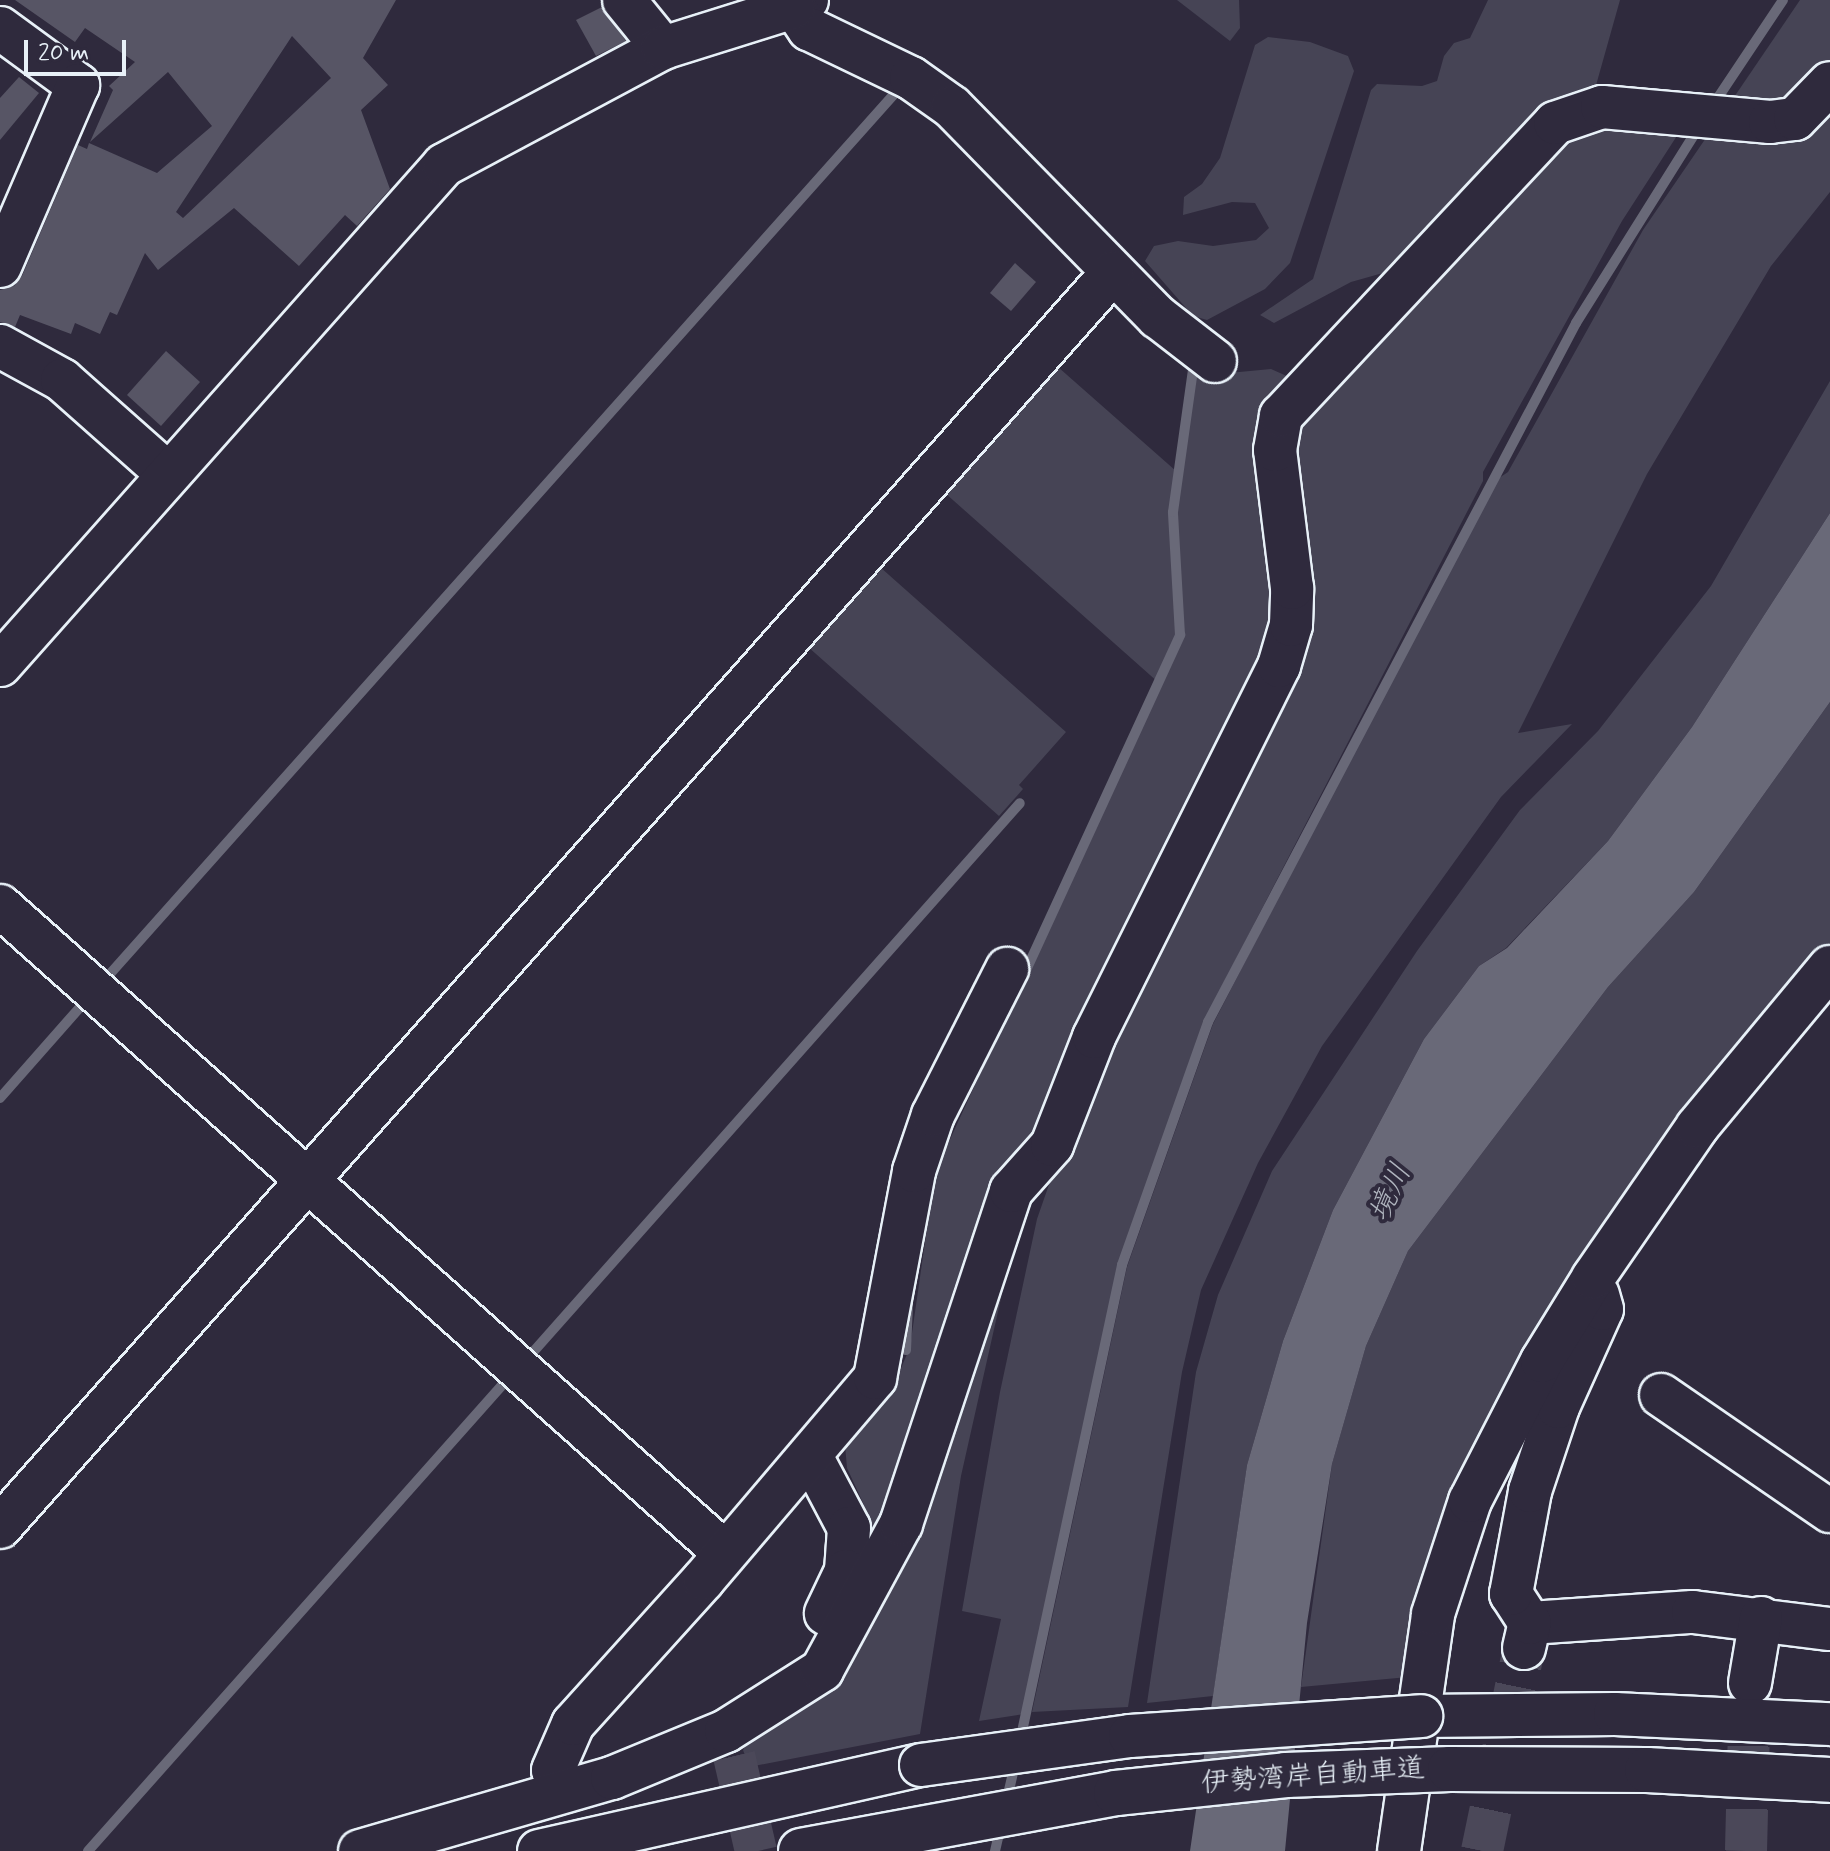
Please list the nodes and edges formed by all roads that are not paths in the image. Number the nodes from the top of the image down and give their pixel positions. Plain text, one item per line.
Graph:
1 (624, 0) edge
2 (800, 4) edge
3 (0, 28) edge
4 (663, 48) junction
5 (1830, 83) edge
6 (0, 266) edge
7 (1113, 272) junction
8 (0, 346) edge
9 (1215, 361) dead end
10 (168, 474) junction
11 (0, 665) edge
12 (0, 906) edge
13 (1830, 967) edge
14 (1007, 969) dead end
15 (309, 1182) junction
16 (1593, 1278) junction
17 (1661, 1395) dead end
18 (811, 1456) junction
19 (1830, 1511) edge
20 (0, 1527) edge
21 (724, 1552) junction
22 (1761, 1618) junction
23 (1830, 1629) edge
24 (1750, 1683) tunnel mouth
25 (795, 1684) junction
26 (1830, 1724) edge
27 (1830, 1780) edge
28 (563, 1789) junction
29 (360, 1851) edge
30 (539, 1851) edge
31 (801, 1851) edge
32 (1399, 1851) edge

1 - 4 street
2 - 4 street
2 - 7 street
3 - 6 street
4 - 10 street
5 - 25 street
7 - 9 street
7 - 15 street
8 - 10 street
10 - 11 street
12 - 15 street
13 - 16 street
14 - 18 street
15 - 20 street
15 - 21 street
16 - 22 street
16 - 32 street
17 - 19 street
18 - 21 street
18 - 25 street
21 - 28 street
22 - 23 street
22 - 24 street
25 - 28 street
26 - 30 street, bridge
27 - 31 highway, 伊勢湾岸自動車道, bridge
28 - 29 street

